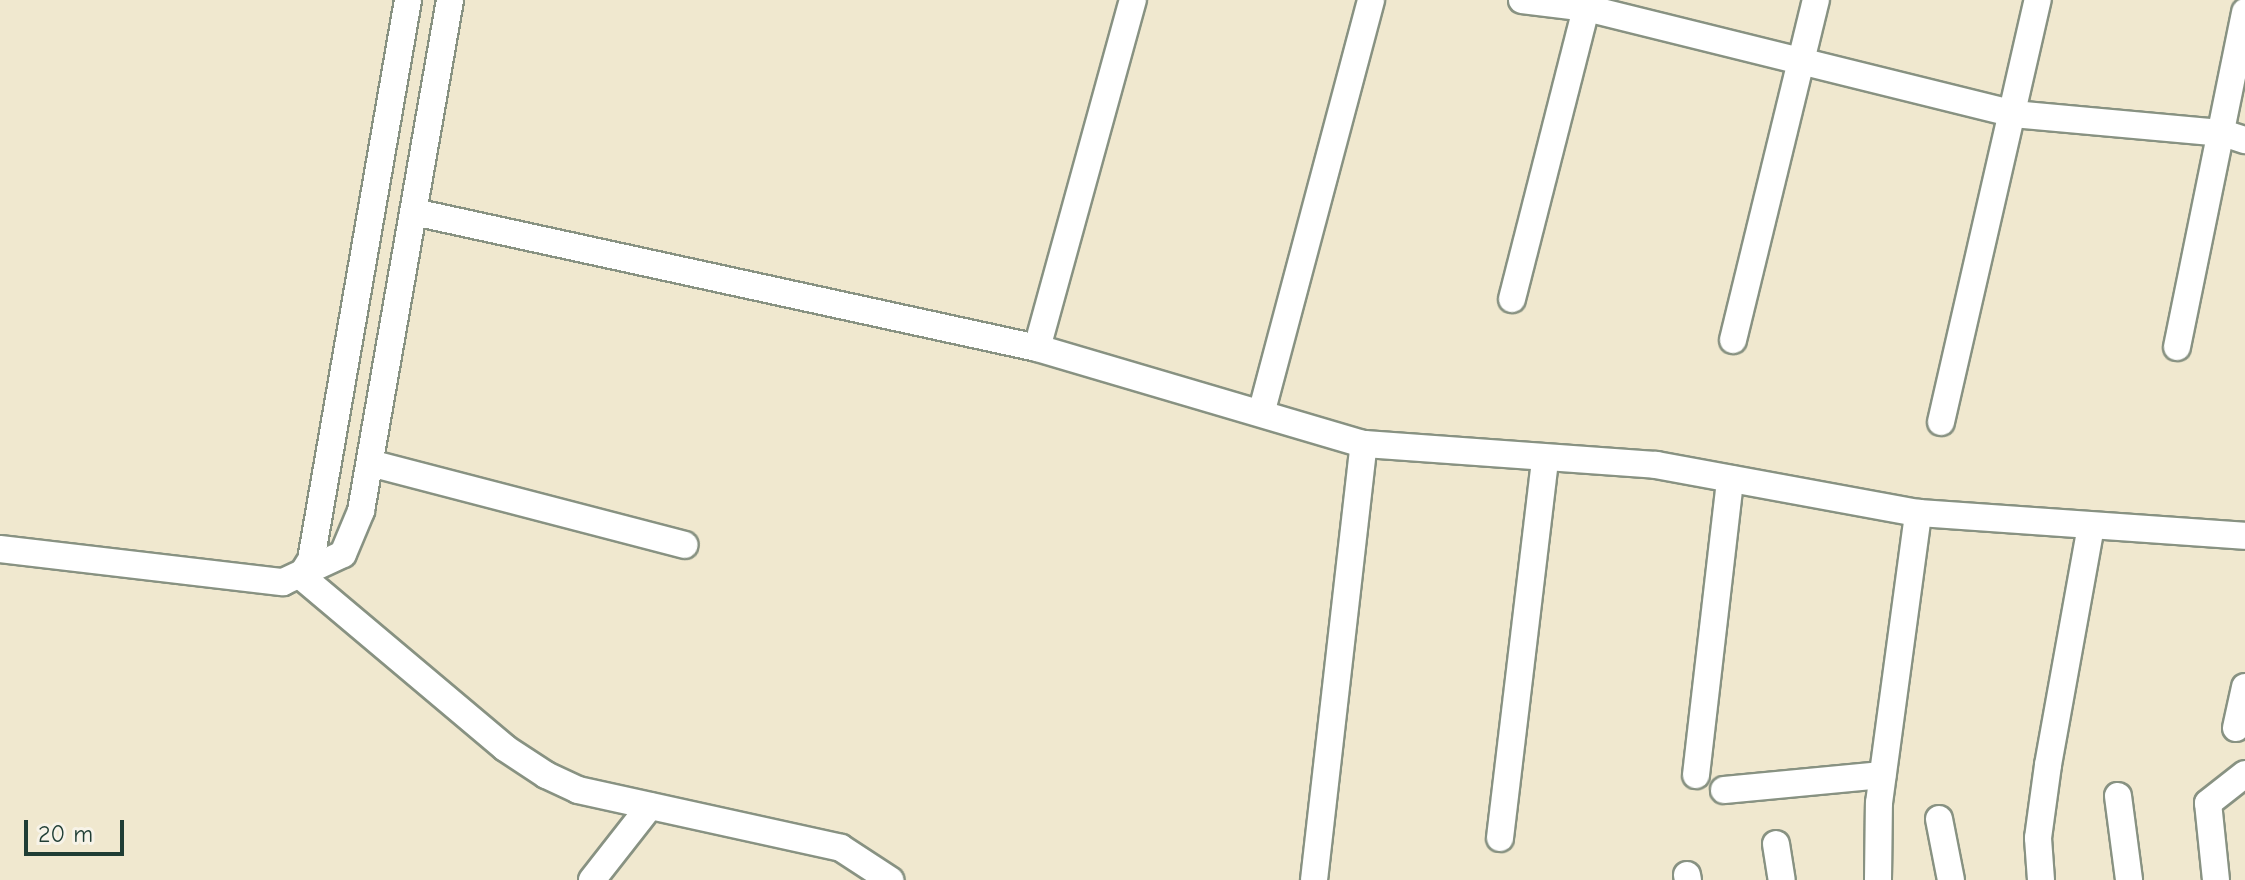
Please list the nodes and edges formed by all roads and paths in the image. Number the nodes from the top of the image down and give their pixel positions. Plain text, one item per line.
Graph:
1 (408, 0) edge
2 (450, 0) edge
3 (1133, 0) edge
4 (1371, 0) edge
5 (1522, 0) edge
6 (1816, 0) edge
7 (2038, 0) edge
8 (1587, 4) edge
9 (2245, 12) edge
10 (1801, 64) junction
11 (2013, 114) junction
12 (2234, 137) edge
13 (414, 212) junction
14 (1512, 299) dead end
15 (1733, 340) dead end
16 (2177, 347) dead end
17 (1037, 348) junction
18 (1262, 410) junction
19 (1941, 422) dead end
20 (1364, 444) junction
21 (1545, 460) junction
22 (370, 463) junction
23 (1730, 479) junction
24 (1918, 513) junction
25 (2091, 527) junction
26 (2245, 536) edge
27 (685, 545) dead end
28 (0, 549) edge
29 (301, 576) junction
30 (2245, 687) edge
31 (2236, 728) dead end
32 (2245, 774) edge
33 (1696, 775) dead end
34 (1882, 775) junction
35 (1724, 790) dead end
36 (2118, 796) dead end
37 (650, 806) junction
38 (1939, 819) dead end
39 (1500, 838) dead end
40 (1776, 844) dead end
41 (601, 874) edge
42 (890, 880) edge
43 (1314, 880) edge
44 (1782, 880) edge
45 (1878, 880) edge
46 (1951, 880) edge
47 (2041, 880) edge
48 (2129, 880) edge
49 (2216, 880) edge

1 - 29 street
2 - 13 street
3 - 17 street
4 - 18 street
5 - 8 street
6 - 10 street
7 - 11 street
8 - 10 street
8 - 14 street
9 - 12 street
10 - 11 street
10 - 15 street
11 - 12 street
11 - 19 street
12 - 16 street
13 - 17 street
13 - 22 street
17 - 18 street
18 - 20 street
20 - 21 street
20 - 43 street
21 - 23 street
21 - 39 street
22 - 27 street
22 - 29 street
23 - 24 street
23 - 33 street
24 - 25 street
24 - 34 street
25 - 26 street
25 - 47 street
28 - 29 street
29 - 37 street
30 - 31 street
32 - 49 street
34 - 35 street
34 - 45 street
36 - 48 street
37 - 41 street
37 - 42 street
38 - 46 street
40 - 44 street

